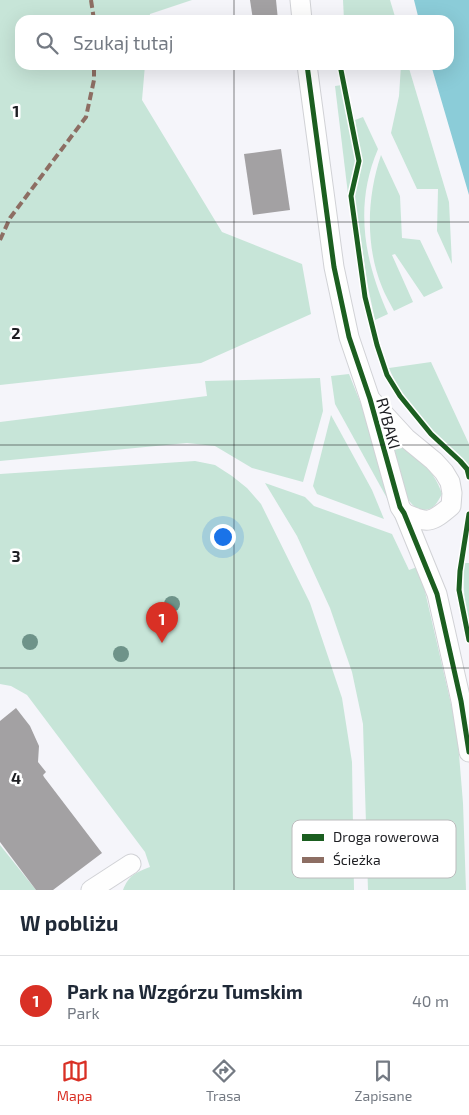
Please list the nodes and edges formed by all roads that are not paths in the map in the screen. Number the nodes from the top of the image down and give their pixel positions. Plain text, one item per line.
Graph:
1 (300, 0) edge
2 (302, 15) edge
3 (308, 70) edge
4 (370, 398) junction
5 (404, 513) junction
6 (469, 752) edge
7 (131, 864) dead end
8 (91, 890) edge

1 - 2 street
3 - 4 street, RYBAKI
4 - 5 street, RYBAKI
4 - 5 street
5 - 6 street, RYBAKI
7 - 8 street

